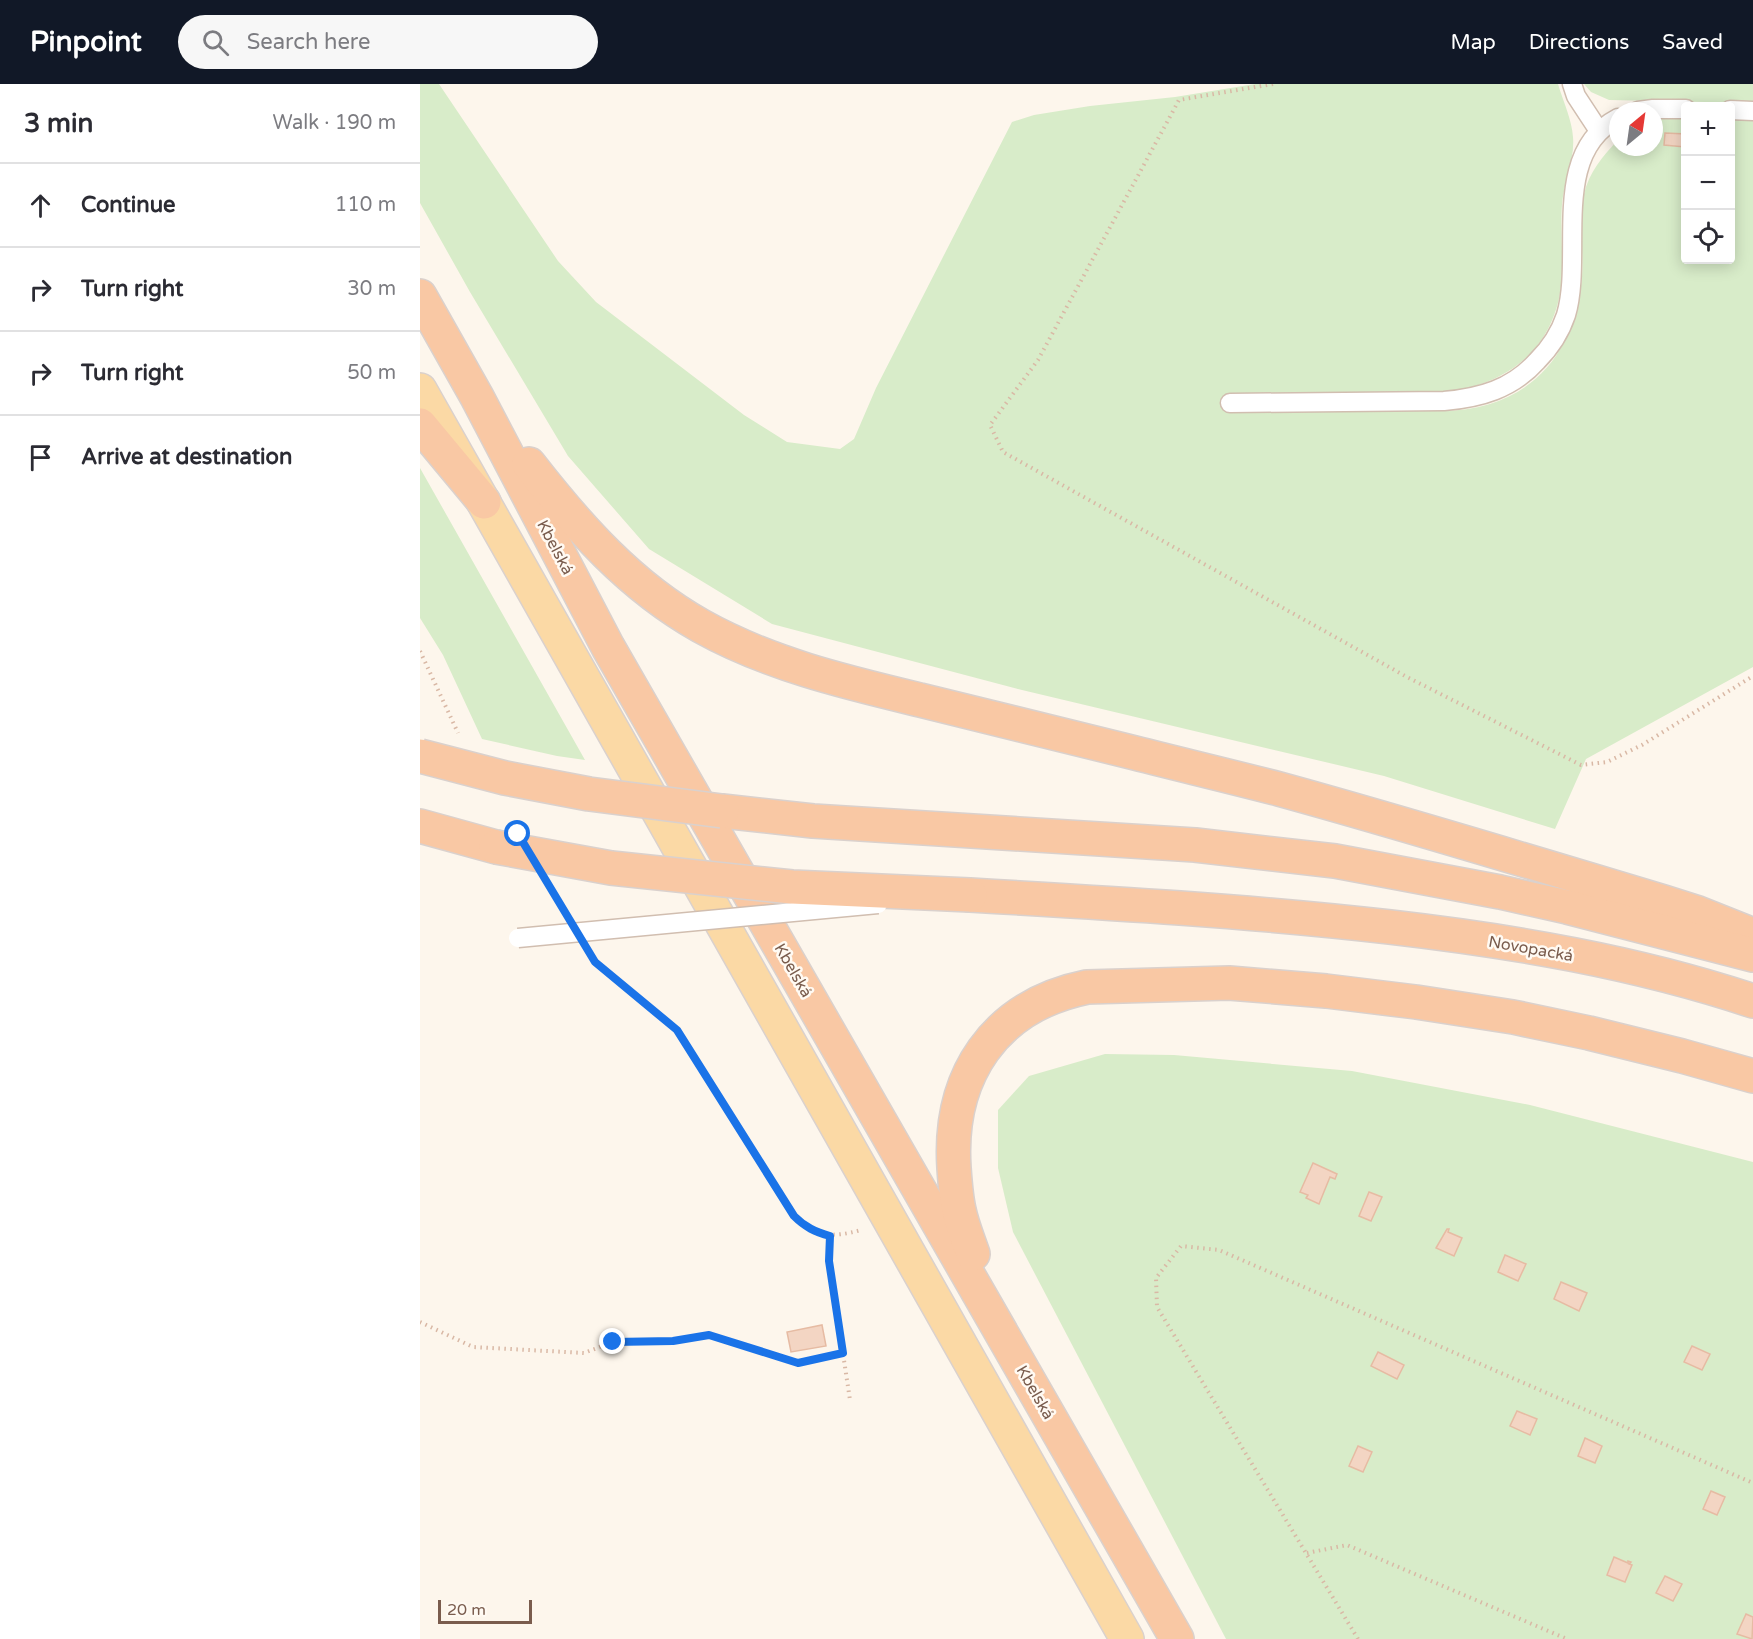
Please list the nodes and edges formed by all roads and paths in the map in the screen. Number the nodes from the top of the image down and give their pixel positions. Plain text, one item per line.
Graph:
1 (1273, 84) edge
2 (1572, 84) edge
3 (1663, 109) edge
4 (1681, 109) edge
5 (1735, 110) edge
6 (1753, 111) edge
7 (1609, 124) edge
8 (1599, 131) junction
9 (420, 296) edge
10 (420, 390) edge
11 (477, 397) junction
12 (1230, 404) dead end
13 (420, 425) edge
14 (484, 502) junction
15 (420, 651) edge
16 (1753, 676) edge
17 (460, 736) dead end
18 (420, 756) edge
19 (420, 826) edge
20 (547, 883) dead end
21 (970, 895) junction
22 (565, 913) dead end
23 (1753, 935) edge
24 (518, 938) dead end
25 (589, 952) dead end
26 (1753, 955) edge
27 (1753, 1001) edge
28 (1753, 1076) edge
29 (861, 1230) dead end
30 (830, 1236) junction
31 (420, 1322) edge
32 (843, 1353) junction
33 (1021, 1366) junction
34 (850, 1400) dead end
35 (1753, 1483) edge
36 (1307, 1553) junction
37 (1127, 1639) edge
38 (1177, 1639) edge
39 (1358, 1639) edge
40 (1567, 1639) edge

1 - 16 path
2 - 8 lane
3 - 4 lane
5 - 6 lane
7 - 8 lane
8 - 12 lane
9 - 11 highway, Kbelská
10 - 14 main road
11 - 23 highway
11 - 33 highway, Kbelská
13 - 14 highway
14 - 37 main road
15 - 17 path
18 - 26 highway, bridge
19 - 21 highway, Novopacká, bridge
20 - 22 path
21 - 24 lane, bridge
21 - 27 highway, Novopacká
25 - 30 path
28 - 33 highway
29 - 30 path
30 - 32 path
31 - 32 path
32 - 34 path
33 - 38 highway, Kbelská
35 - 36 path
36 - 39 path
36 - 40 path

